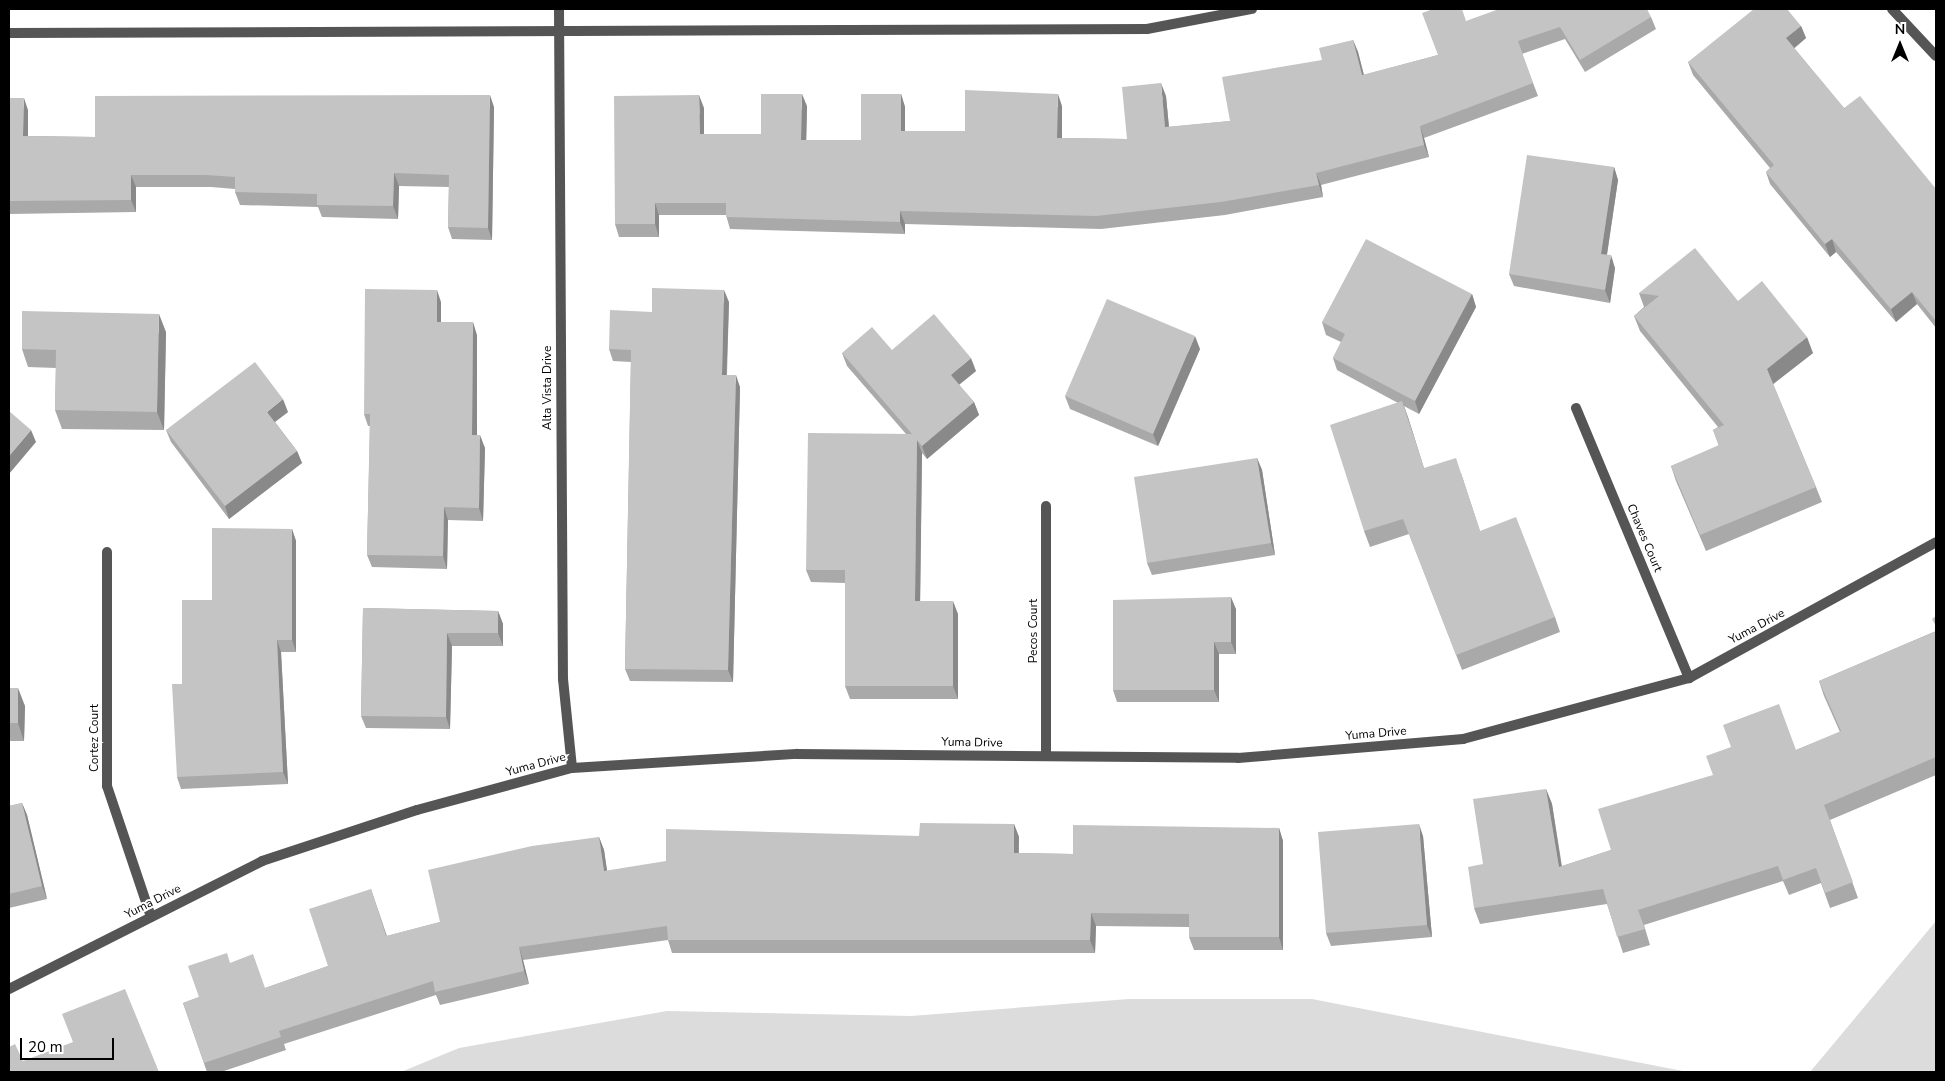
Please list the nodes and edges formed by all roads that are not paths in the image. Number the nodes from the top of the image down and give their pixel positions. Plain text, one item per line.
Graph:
1 (559, 9) edge
2 (1252, 9) edge
3 (1892, 9) edge
4 (559, 31) junction
5 (9, 32) edge
6 (1936, 56) edge
7 (1576, 408) dead end
8 (1046, 506) dead end
9 (1936, 542) edge
10 (106, 552) dead end
11 (1689, 678) junction
12 (1046, 756) junction
13 (572, 768) junction
14 (151, 917) junction
15 (9, 989) edge

1 - 4 street, Alta Vista Drive
2 - 4 street
3 - 6 street
4 - 5 street
4 - 13 street, Alta Vista Drive
7 - 11 street, Chaves Court
8 - 12 street, Pecos Court
9 - 11 street, Yuma Drive
10 - 14 street, Cortez Court
11 - 12 street, Yuma Drive
12 - 13 street, Yuma Drive
13 - 14 street, Yuma Drive
14 - 15 street, Yuma Drive

